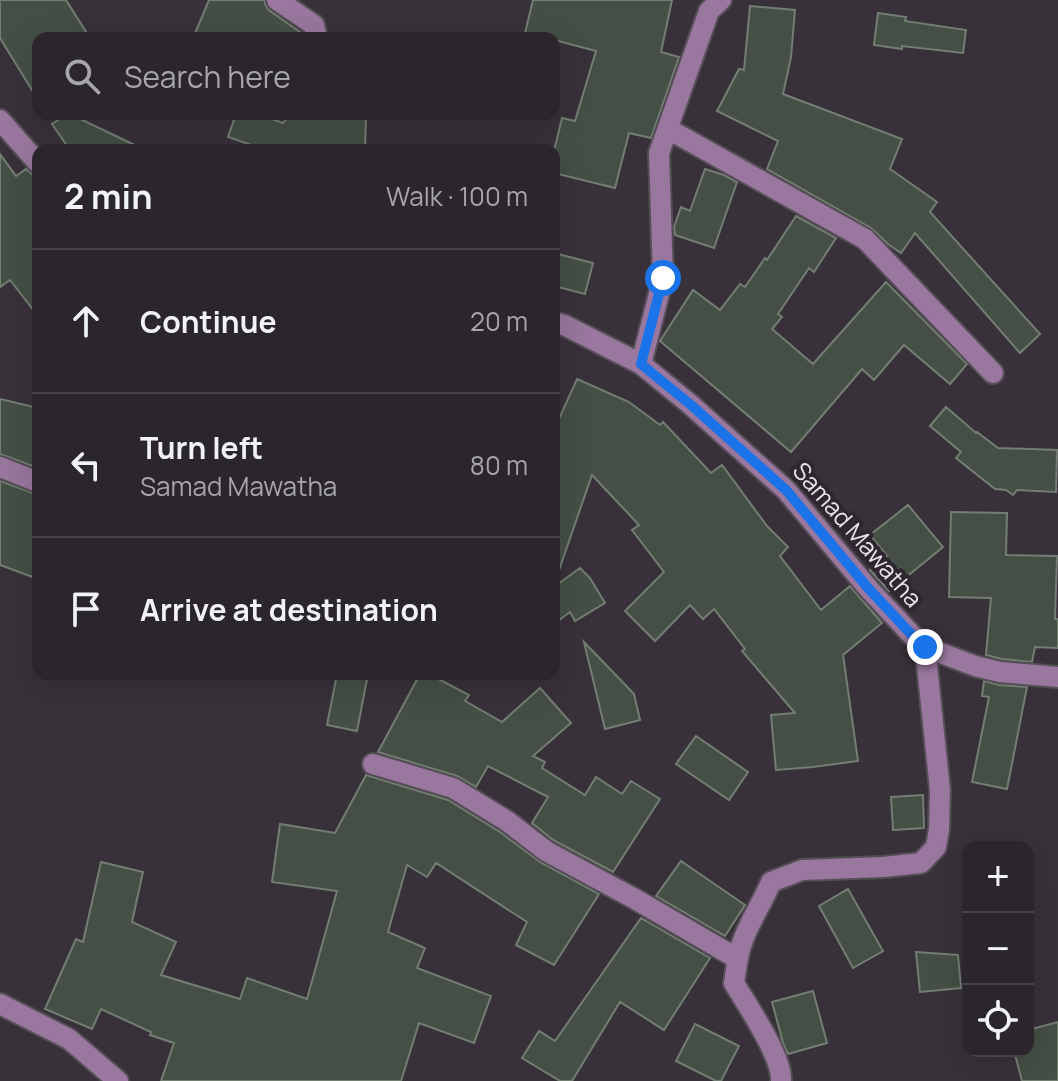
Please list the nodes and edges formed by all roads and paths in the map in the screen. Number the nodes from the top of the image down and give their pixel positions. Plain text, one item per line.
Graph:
1 (277, 0) edge
2 (721, 0) edge
3 (316, 32) edge
4 (0, 120) edge
5 (668, 129) junction
6 (32, 156) edge
7 (560, 324) edge
8 (641, 364) junction
9 (993, 373) dead end
10 (0, 467) edge
11 (32, 480) edge
12 (925, 647) junction
13 (1058, 677) edge
14 (373, 764) dead end
15 (738, 959) junction
16 (0, 1004) edge
17 (118, 1081) edge
18 (781, 1081) edge

1 - 3 street
2 - 5 street
4 - 6 street
5 - 8 street
5 - 9 street
7 - 8 street, Samad Mawatha
8 - 12 street, Samad Mawatha
10 - 11 street
12 - 13 street
12 - 15 street
14 - 15 street
15 - 18 street
16 - 17 street

